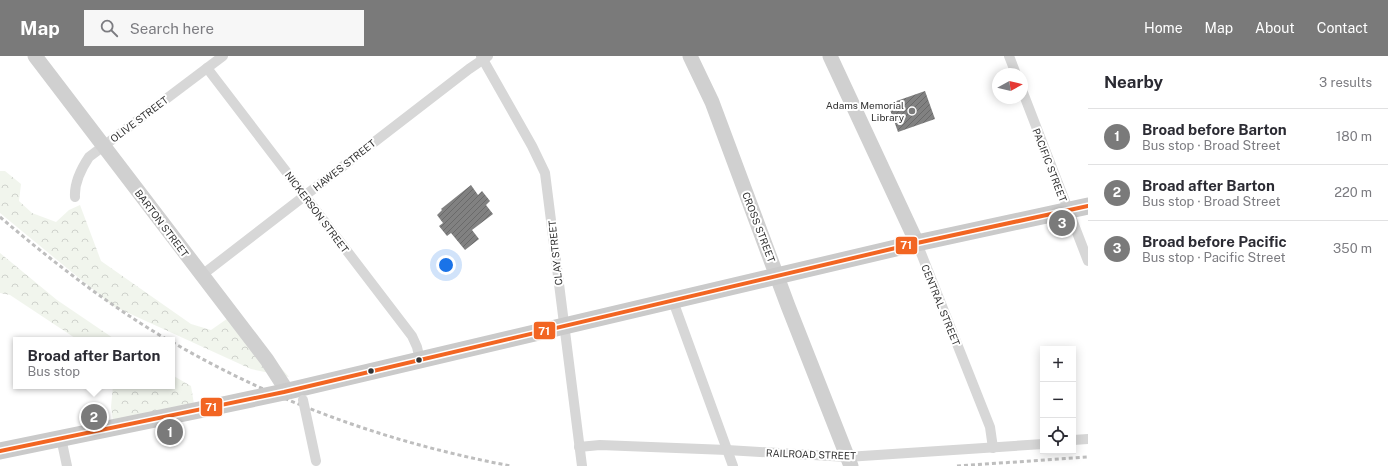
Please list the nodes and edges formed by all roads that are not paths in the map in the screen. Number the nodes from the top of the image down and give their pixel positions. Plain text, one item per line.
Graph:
1 (35, 56) edge
2 (223, 56) edge
3 (690, 56) edge
4 (830, 56) edge
5 (1009, 56) edge
6 (484, 57) edge
7 (207, 68) junction
8 (1014, 68) edge
9 (1027, 104) edge
10 (103, 146) junction
11 (304, 195) junction
12 (76, 197) dead end
13 (1088, 206) edge
14 (1068, 211) junction
15 (917, 243) junction
16 (1088, 261) edge
17 (202, 275) junction
18 (778, 276) junction
19 (674, 301) junction
20 (563, 327) junction
21 (420, 360) junction
22 (294, 393) junction
23 (61, 438) junction
24 (1088, 439) edge
25 (1076, 440) edge
26 (1040, 444) edge
27 (580, 447) junction
28 (993, 448) junction
29 (727, 450) junction
30 (0, 451) edge
31 (849, 461) edge
32 (317, 464) edge
33 (67, 466) edge
34 (582, 466) edge
35 (733, 466) edge

1 - 10 main road, BARTON STREET
2 - 7 street, OLIVE STREET
3 - 18 main road, CROSS STREET
4 - 15 main road, CENTRAL STREET
5 - 8 street
6 - 11 street, HAWES STREET
6 - 20 street, CLAY STREET
7 - 10 street, OLIVE STREET
7 - 11 street, NICKERSON STREET
9 - 14 street, PACIFIC STREET
10 - 12 street, OLIVE STREET
10 - 17 main road, BARTON STREET
11 - 17 street, HAWES STREET
11 - 21 street, NICKERSON STREET
13 - 14 main road
14 - 15 main road
14 - 16 street, PACIFIC STREET
15 - 18 main road
15 - 28 street, CENTRAL STREET
17 - 22 main road, BARTON STREET
18 - 19 main road
18 - 31 main road, CROSS STREET
19 - 20 main road
19 - 29 street
20 - 21 main road
20 - 27 street, CLAY STREET
21 - 22 main road
22 - 23 main road, bridge
22 - 32 street, BARTON STREET, bridge
23 - 30 main road
23 - 33 street
24 - 25 street
26 - 28 street, RAILROAD STREET
27 - 29 street, RAILROAD STREET
27 - 34 street, CLAY STREET
28 - 31 street, RAILROAD STREET
29 - 31 street, RAILROAD STREET
29 - 35 street

